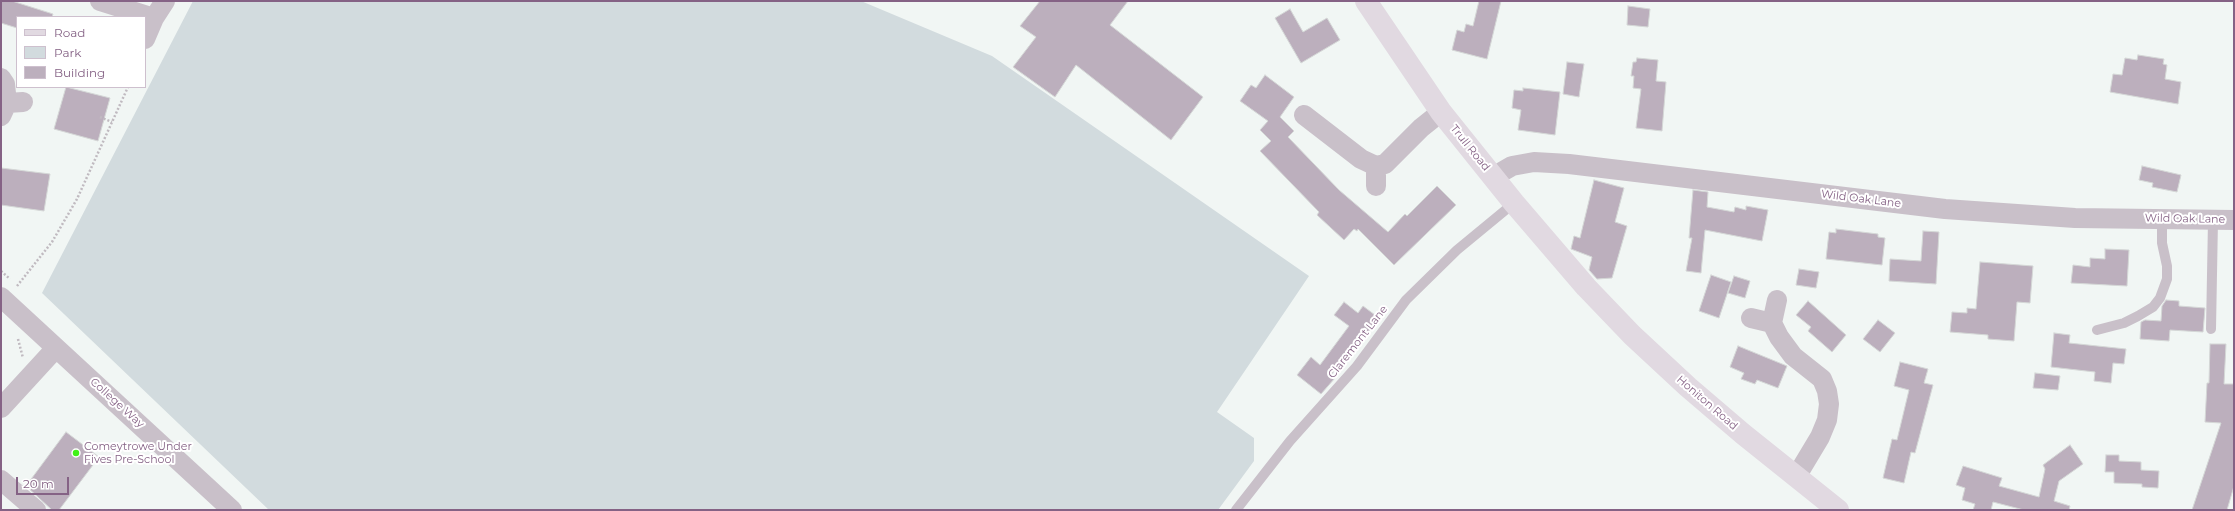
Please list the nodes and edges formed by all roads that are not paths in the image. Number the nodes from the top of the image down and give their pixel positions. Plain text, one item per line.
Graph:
1 (100, 1) edge
2 (165, 1) edge
3 (1366, 1) edge
4 (154, 18) junction
5 (146, 37) edge
6 (1, 78) edge
7 (10, 107) edge
8 (1441, 112) junction
9 (1304, 115) dead end
10 (1376, 166) junction
11 (1493, 177) junction
12 (1376, 186) dead end
13 (1514, 203) junction
14 (2162, 219) junction
15 (2213, 220) junction
16 (2234, 220) edge
17 (1586, 287) joint
18 (1, 297) edge
19 (1777, 300) dead end
20 (1751, 318) dead end
21 (1772, 323) junction
22 (2211, 329) dead end
23 (2097, 330) dead end
24 (56, 348) junction
25 (1, 408) edge
26 (1796, 477) junction
27 (1, 480) edge
28 (36, 510) edge
29 (232, 510) edge
30 (1236, 510) edge
31 (1838, 510) edge

1 - 4 street
2 - 4 street
3 - 8 street, Trull Road
4 - 5 street
6 - 7 street
8 - 10 street
8 - 11 street, Trull Road
9 - 10 street
10 - 12 street
11 - 13 street, Trull Road
11 - 14 street, Wild Oak Lane
13 - 17 street, Trull Road
13 - 30 lane, Claremont Lane
14 - 15 street, Wild Oak Lane
14 - 23 lane
15 - 16 street, Wild Oak Lane
15 - 22 lane
17 - 26 street, Honiton Road
18 - 24 street, College Way
19 - 21 street
20 - 21 street
21 - 26 street
24 - 25 street
24 - 29 street, College Way
26 - 31 street, Honiton Road
27 - 28 street

